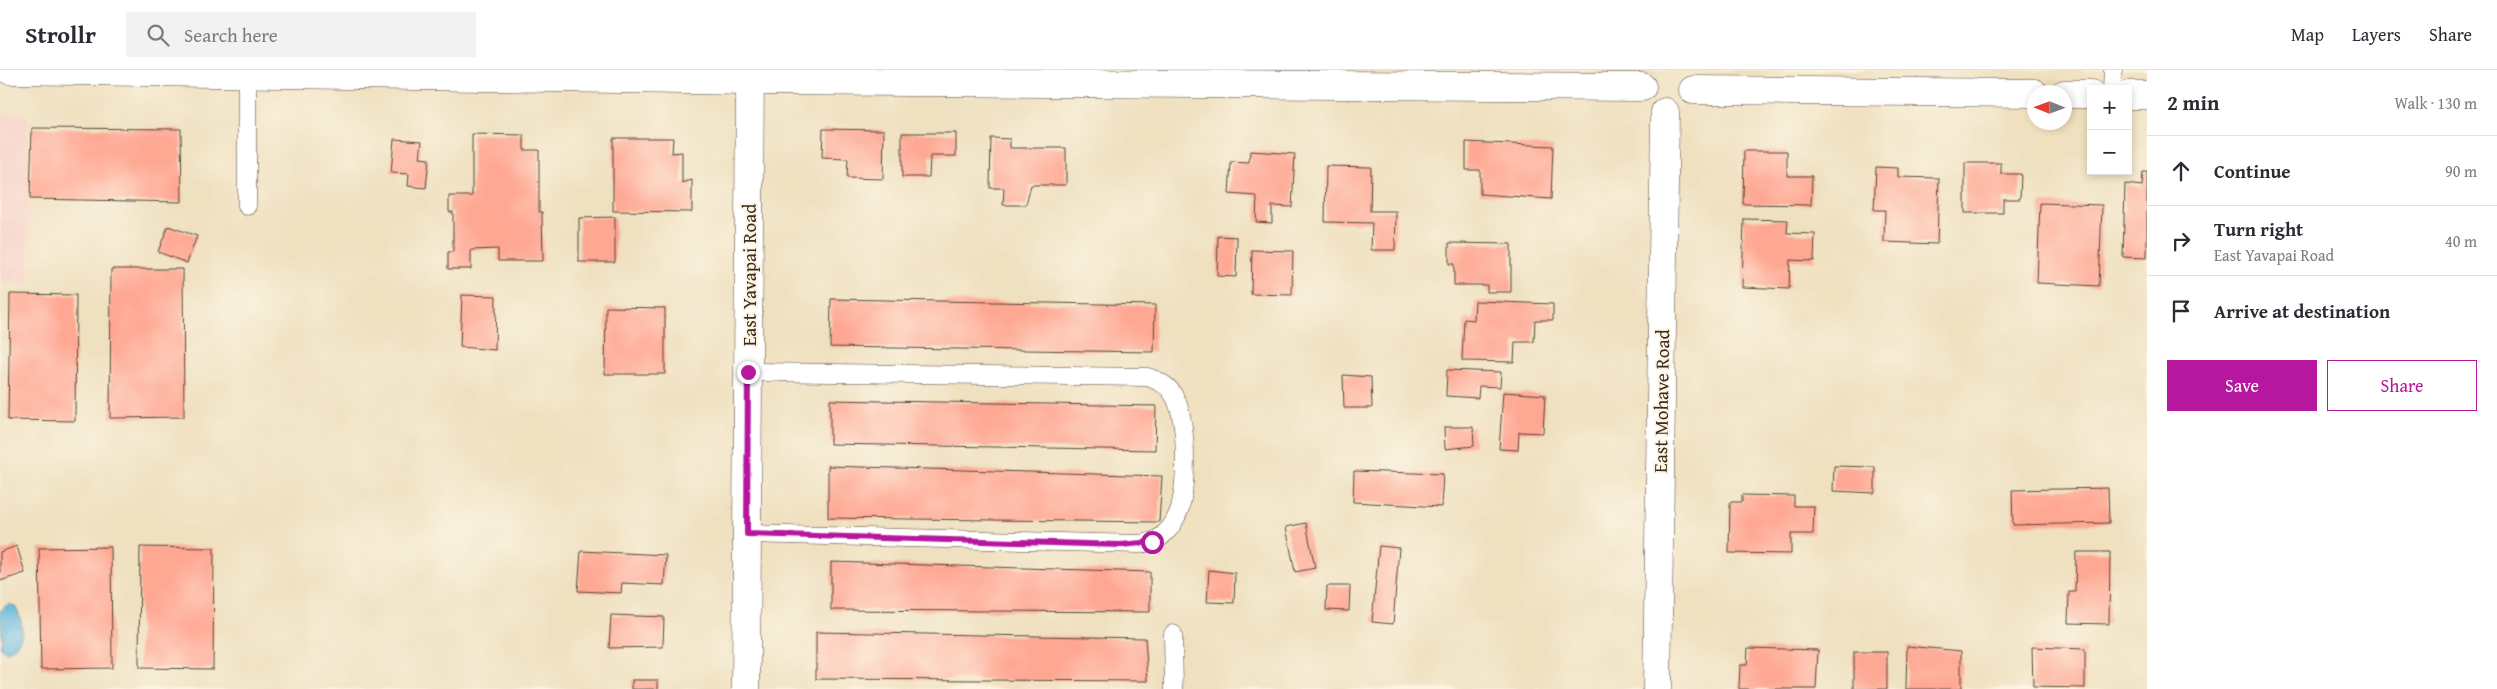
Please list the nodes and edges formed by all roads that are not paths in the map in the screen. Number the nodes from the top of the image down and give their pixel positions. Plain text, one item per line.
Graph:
1 (9, 70) edge
2 (2113, 70) edge
3 (247, 73) junction
4 (750, 75) edge
5 (1644, 78) edge
6 (1691, 80) edge
7 (2112, 85) edge
8 (2027, 93) edge
9 (2072, 94) edge
10 (2087, 94) edge
11 (2132, 94) edge
12 (2147, 95) edge
13 (1665, 112) junction
14 (247, 206) dead end
15 (748, 372) junction
16 (747, 534) junction
17 (1173, 634) dead end
18 (746, 689) edge
19 (1174, 689) edge
20 (1657, 689) edge

1 - 3 street
2 - 7 lane
3 - 4 street
3 - 14 lane
4 - 5 street
4 - 15 street, East Yavapai Road
5 - 13 street
6 - 8 street
6 - 13 street
9 - 10 street
11 - 12 street
13 - 20 street, East Mohave Road
15 - 16 street, East Yavapai Road
15 - 16 lane
16 - 18 street, East Yavapai Road
17 - 19 lane

